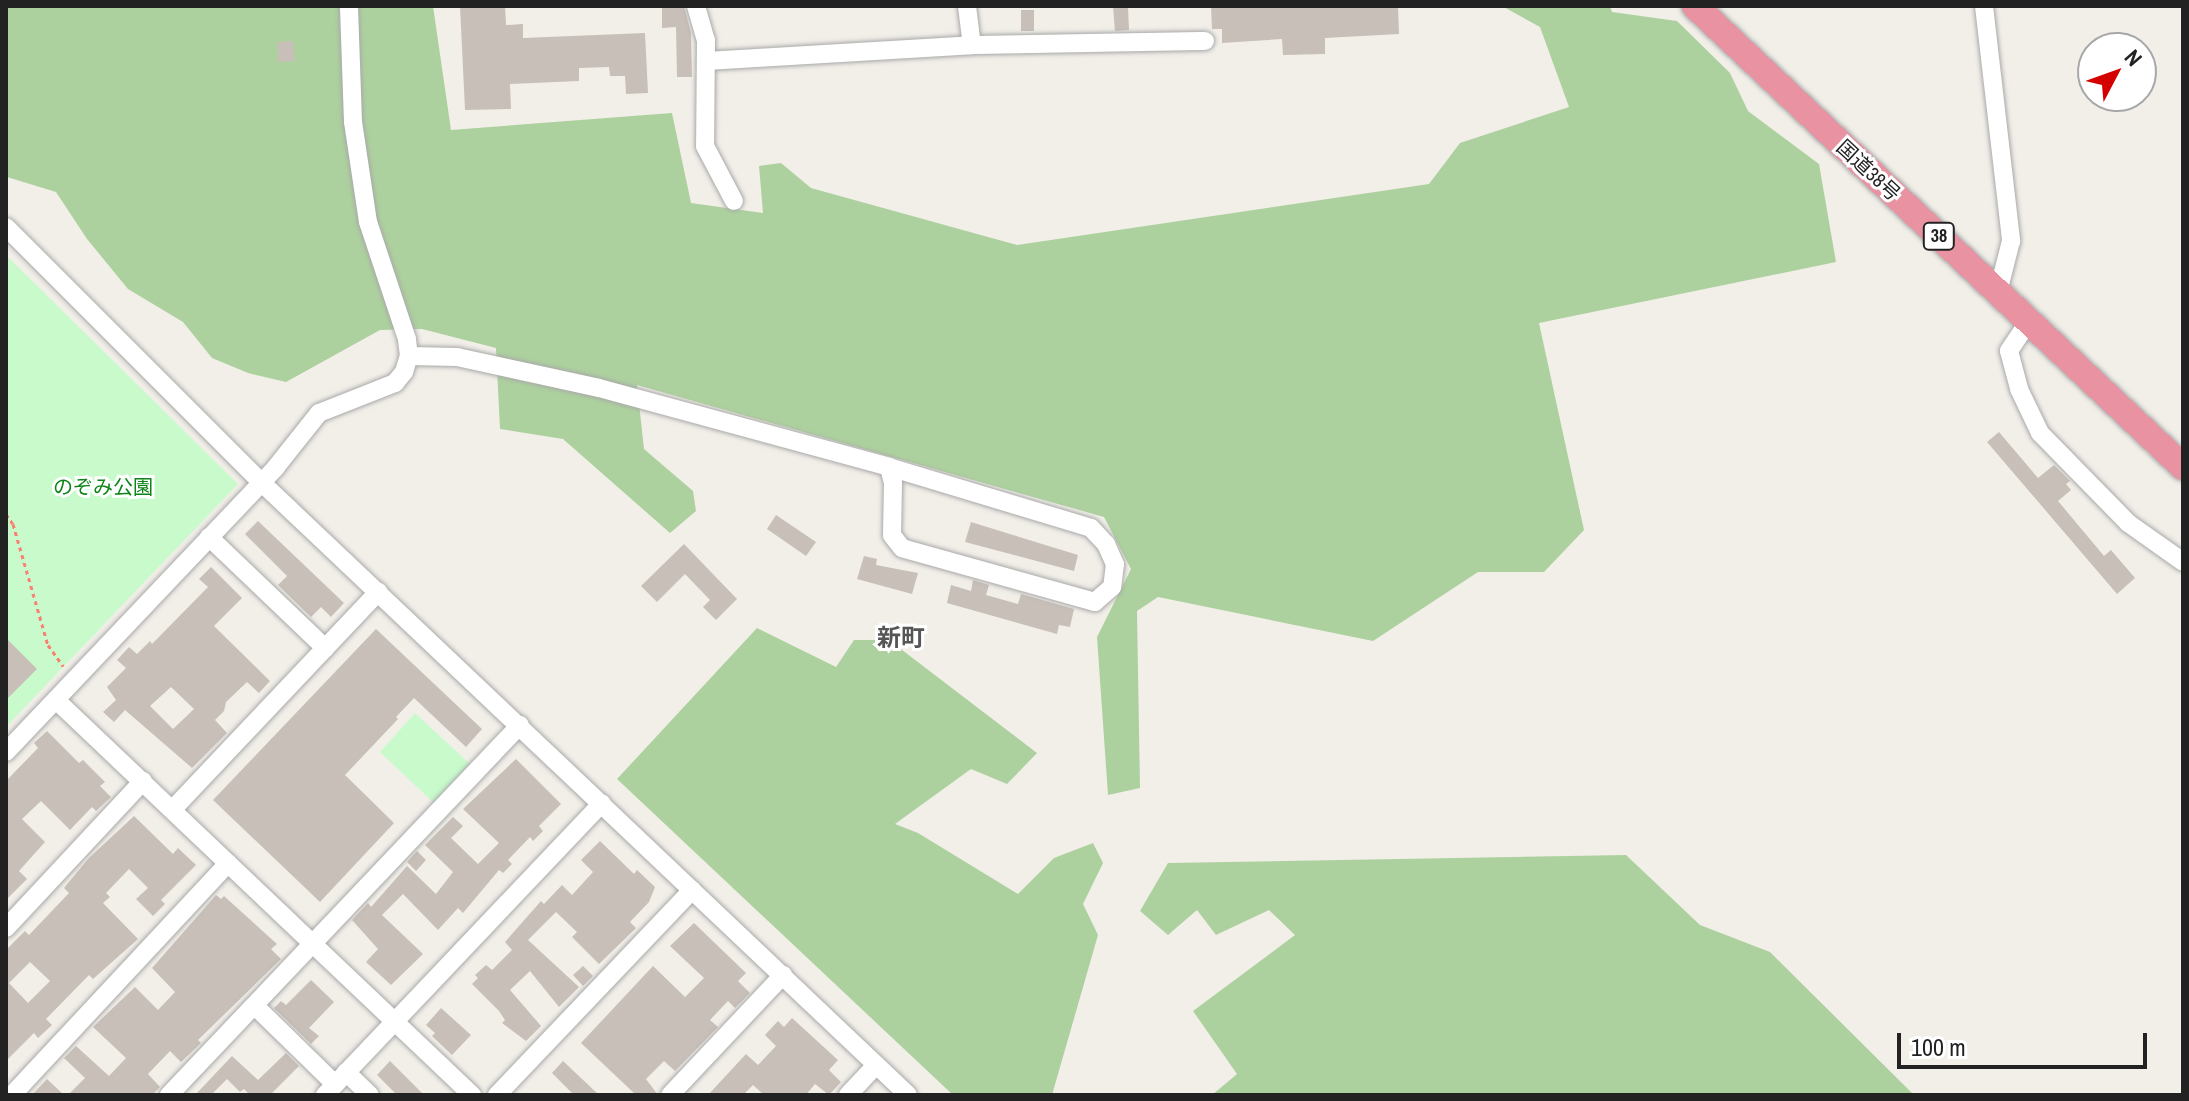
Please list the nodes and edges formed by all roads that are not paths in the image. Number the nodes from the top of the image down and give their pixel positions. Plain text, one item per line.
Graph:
1 (349, 6) edge
2 (696, 6) edge
3 (967, 6) edge
4 (1695, 6) edge
5 (1984, 6) edge
6 (1205, 41) dead end
7 (972, 45) junction
8 (706, 61) junction
9 (734, 201) dead end
10 (6, 227) edge
11 (1998, 292) junction
12 (2029, 321) junction
13 (409, 356) junction
14 (889, 467) junction
15 (2183, 467) edge
16 (261, 482) junction
17 (209, 537) junction
18 (2183, 562) edge
19 (378, 592) junction
20 (325, 648) junction
21 (56, 700) junction
22 (520, 725) junction
23 (6, 752) edge
24 (143, 781) junction
25 (602, 803) junction
26 (173, 809) junction
27 (228, 863) junction
28 (692, 890) junction
29 (6, 928) edge
30 (314, 944) junction
31 (783, 975) junction
32 (255, 1006) junction
33 (395, 1022) junction
34 (876, 1065) junction
35 (336, 1084) edge
36 (12, 1095) edge
37 (169, 1095) edge
38 (370, 1095) edge
39 (472, 1095) edge
40 (497, 1095) edge
41 (670, 1095) edge
42 (848, 1095) edge
43 (908, 1095) edge

1 - 13 street
2 - 8 street
3 - 7 street
4 - 11 highway, 国道38号 / 38
5 - 11 street
6 - 7 street
7 - 8 street
8 - 9 street
10 - 16 street
11 - 12 highway, 国道38号 / 38
12 - 15 highway, 国道38号 / 38
12 - 18 street
13 - 14 street
13 - 16 street
14 - 14 street
16 - 17 street
16 - 19 street
17 - 20 street
17 - 21 street
19 - 20 street
19 - 22 street
20 - 26 street
21 - 23 street
21 - 24 street
22 - 25 street
22 - 30 street
24 - 26 street
24 - 29 street
25 - 28 street
25 - 33 street
26 - 27 street
27 - 30 street
27 - 36 street
28 - 31 street
28 - 40 street
30 - 32 street
30 - 33 street
31 - 34 street
31 - 41 street
32 - 35 street
32 - 37 street
33 - 35 street
33 - 39 street
34 - 42 street
34 - 43 street
35 - 38 street

